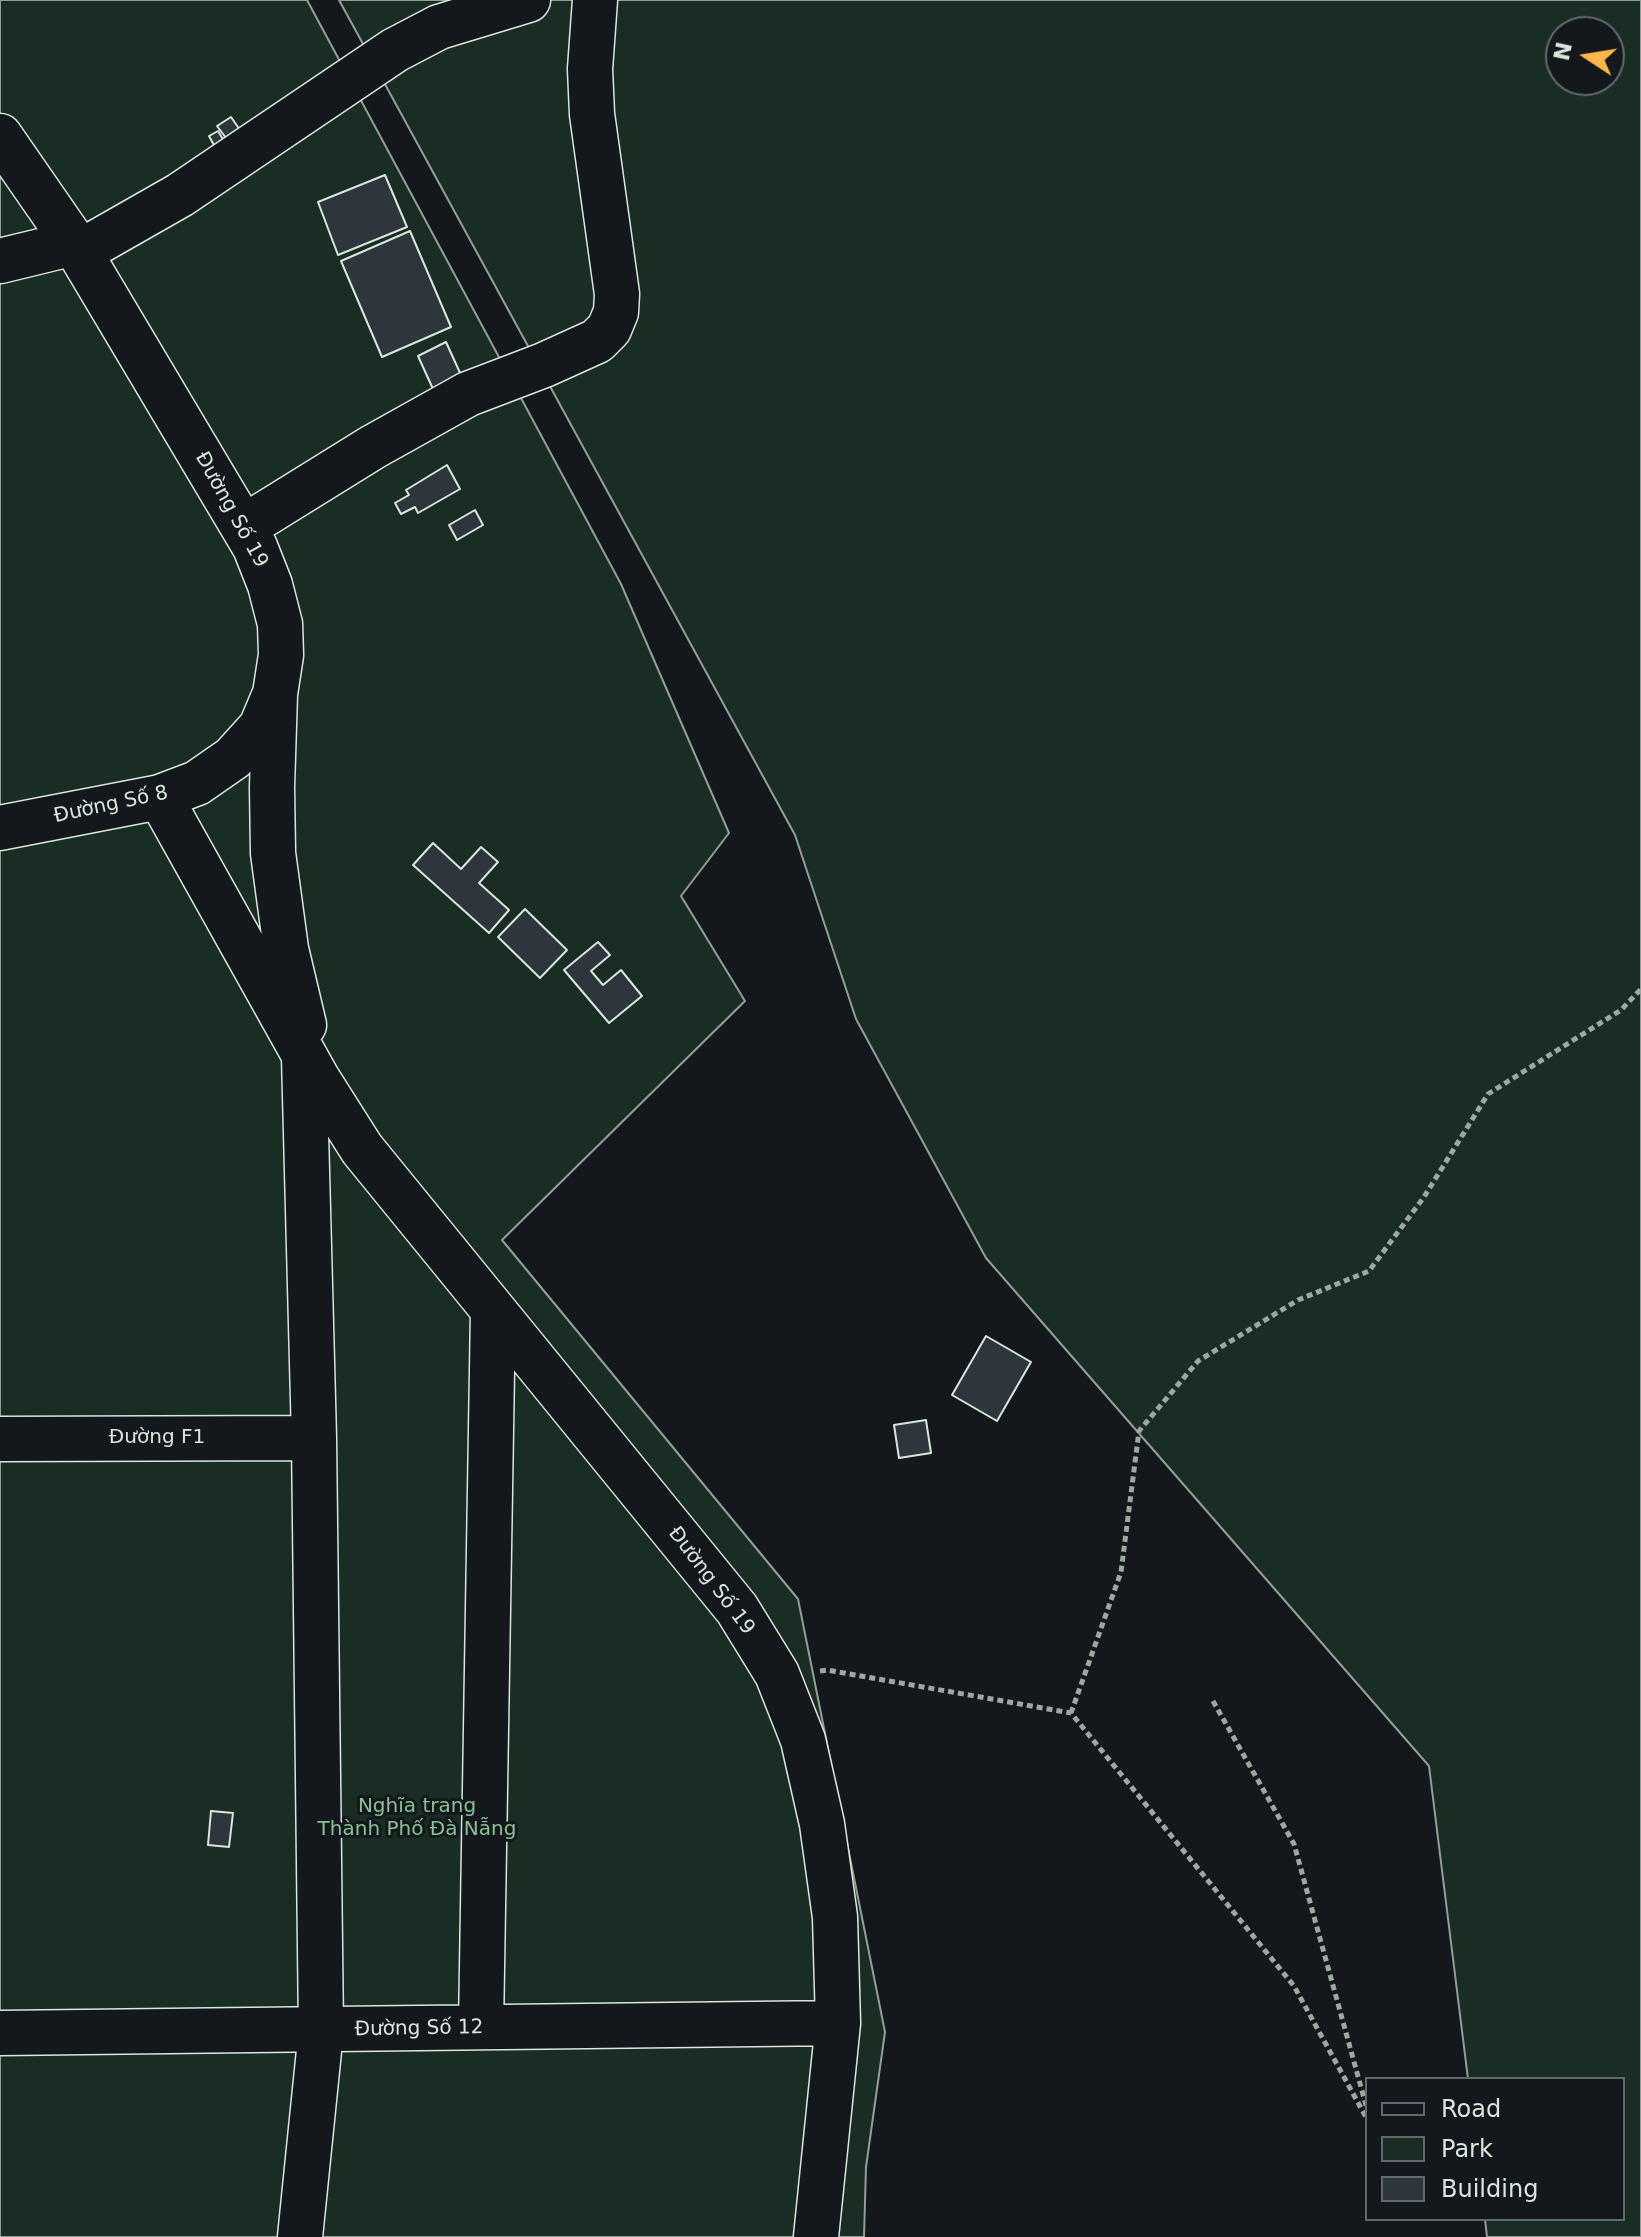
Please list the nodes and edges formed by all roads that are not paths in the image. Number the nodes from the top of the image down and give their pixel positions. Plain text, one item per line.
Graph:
1 (528, 0) edge
2 (595, 0) edge
3 (0, 136) edge
4 (77, 248) junction
5 (0, 261) edge
6 (244, 527) junction
7 (275, 694) junction
8 (160, 797) junction
9 (0, 828) edge
10 (311, 1067) junction
11 (493, 1310) junction
12 (314, 1438) junction
13 (0, 1439) edge
14 (838, 2023) junction
15 (481, 2027) junction
16 (321, 2031) junction
17 (0, 2033) edge
18 (300, 2237) edge
19 (816, 2237) edge

1 - 4 street
2 - 6 street
3 - 4 street, Đường Số 19
4 - 5 street
4 - 6 street, Đường Số 19
6 - 7 street, Đường Số 19
7 - 8 street, Đường Số 8
7 - 10 street, Đường Số 19
8 - 9 street, Đường Số 8
8 - 10 street, Đường Số 19
10 - 11 street, Đường Số 19
10 - 12 street
11 - 14 street, Đường Số 19
11 - 15 street
12 - 13 street, Đường F1
12 - 16 street
14 - 15 street, Đường Số 12
14 - 19 street, Đường Số 19
15 - 16 street, Đường Số 12
16 - 17 street, Đường Số 12
16 - 18 street

